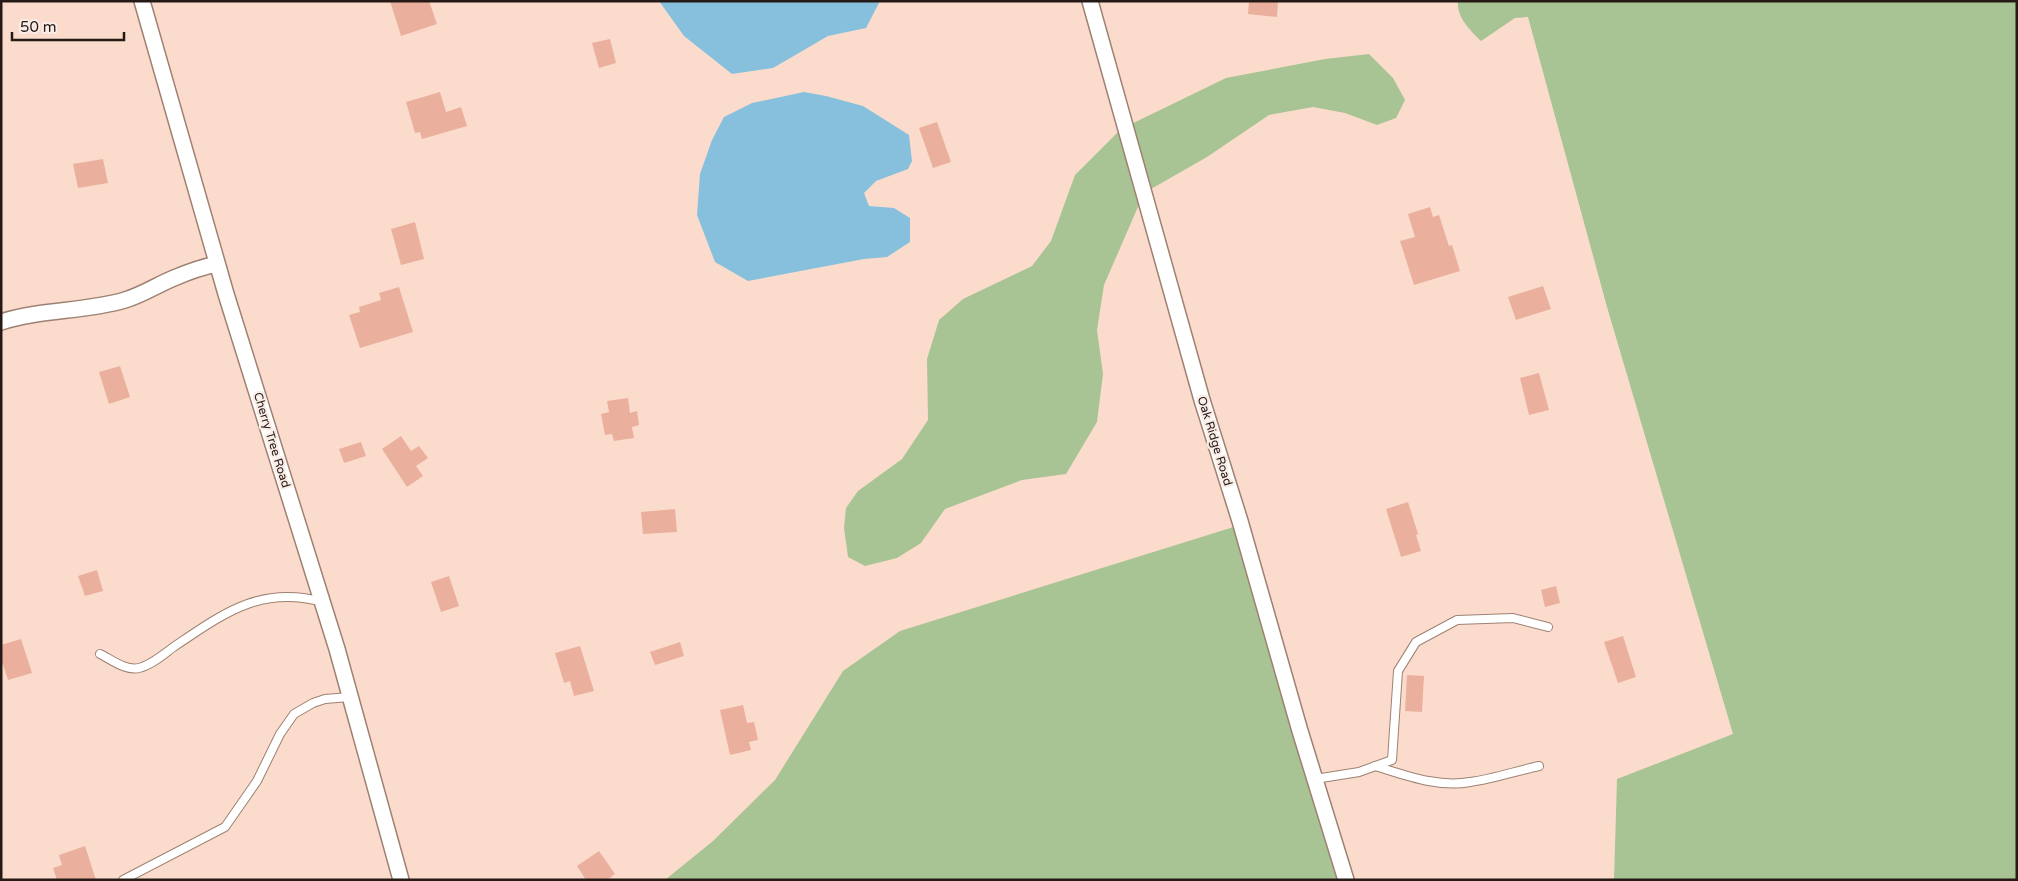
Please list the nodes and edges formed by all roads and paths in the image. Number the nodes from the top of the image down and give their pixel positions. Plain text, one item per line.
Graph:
1 (142, 1) edge
2 (1090, 1) edge
3 (217, 264) junction
4 (1, 322) edge
5 (323, 602) junction
6 (1548, 627) dead end
7 (100, 654) dead end
8 (350, 697) junction
9 (1375, 766) junction
10 (1539, 766) dead end
11 (1315, 779) junction
12 (124, 880) edge
13 (401, 880) edge
14 (1346, 880) edge

1 - 3 street, Cherry Tree Road
2 - 11 street, Oak Ridge Road
3 - 4 street
3 - 5 street, Cherry Tree Road
5 - 7 lane
5 - 8 street, Cherry Tree Road
6 - 9 lane
8 - 12 lane
8 - 13 street, Cherry Tree Road
9 - 10 lane
9 - 11 lane
11 - 14 street, Oak Ridge Road

